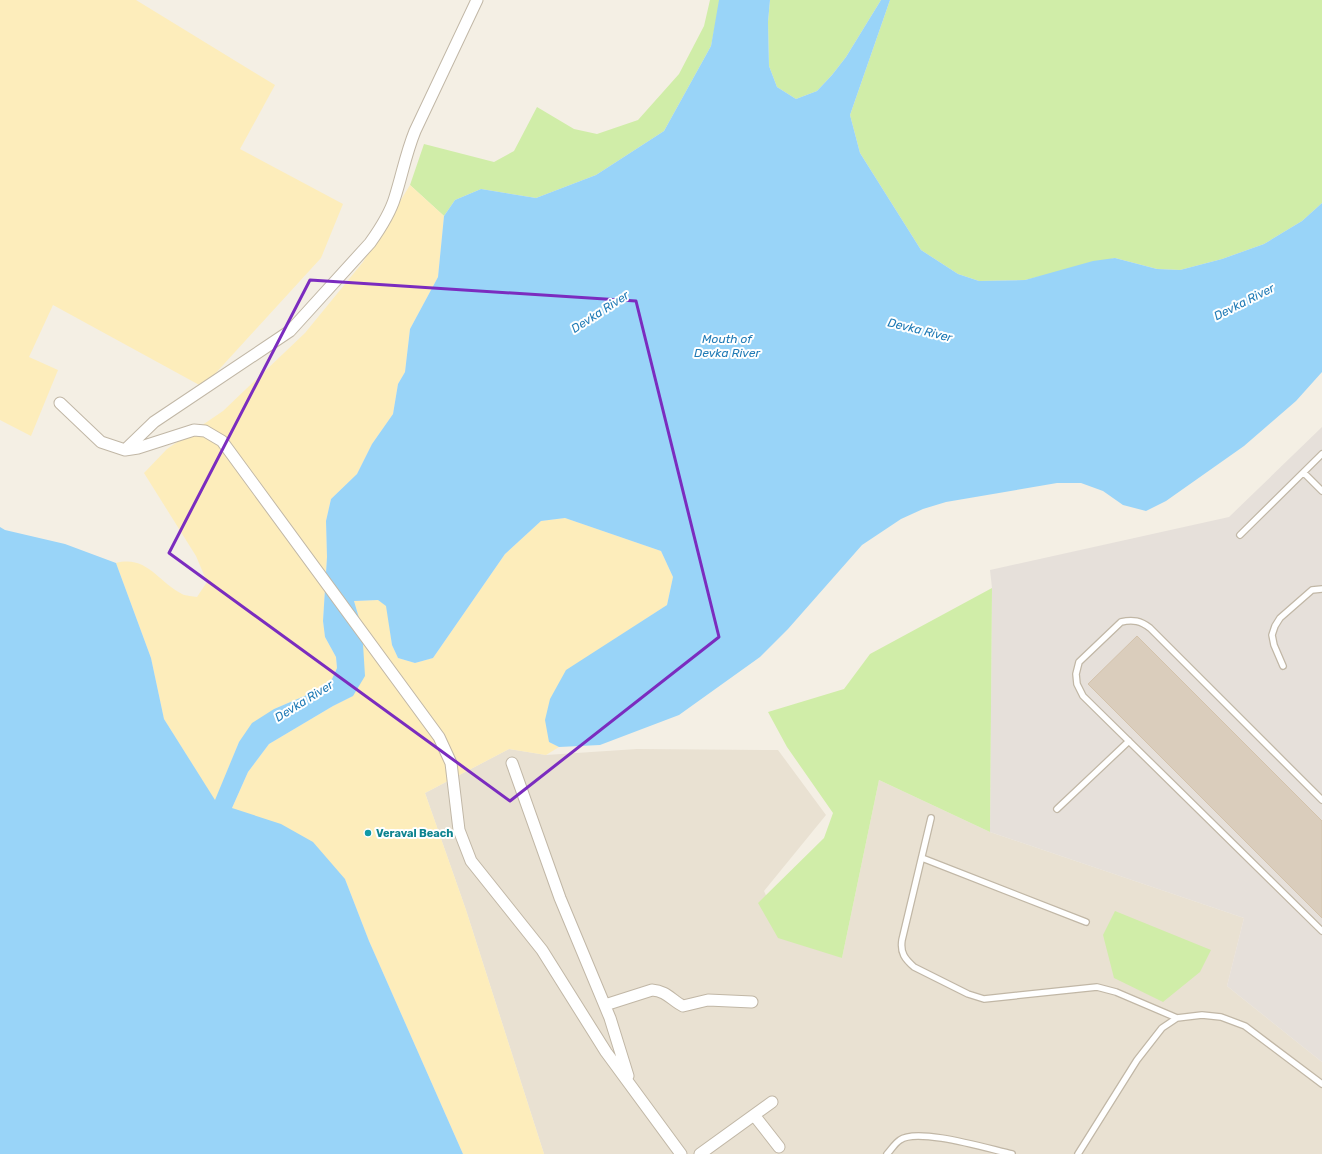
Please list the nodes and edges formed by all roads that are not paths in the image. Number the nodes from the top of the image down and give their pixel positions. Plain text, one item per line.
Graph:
1 (477, 0) edge
2 (60, 403) dead end
3 (125, 450) junction
4 (1322, 454) edge
5 (1304, 473) junction
6 (1322, 491) edge
7 (1240, 535) dead end
8 (1322, 589) edge
9 (1283, 666) dead end
10 (1129, 741) junction
11 (512, 763) dead end
12 (1322, 800) edge
13 (1057, 809) dead end
14 (931, 818) dead end
15 (922, 858) junction
16 (1086, 922) dead end
17 (1322, 931) edge
18 (752, 1002) dead end
19 (605, 1005) junction
20 (1177, 1018) junction
21 (630, 1084) junction
22 (1322, 1084) edge
23 (772, 1102) dead end
24 (754, 1115) junction
25 (778, 1146) dead end
26 (681, 1154) edge
27 (700, 1154) edge
28 (887, 1154) edge
29 (1012, 1154) edge
30 (1078, 1154) edge

1 - 3 street
2 - 3 street
3 - 21 street
4 - 5 lane
5 - 6 lane
5 - 7 lane
8 - 9 lane
10 - 12 lane
10 - 13 lane
10 - 17 lane
11 - 19 street
14 - 15 lane
15 - 16 lane
15 - 20 lane
18 - 19 street
19 - 21 street
20 - 22 lane
20 - 30 lane
21 - 26 street
23 - 24 street
24 - 25 street
24 - 27 street
28 - 29 lane

